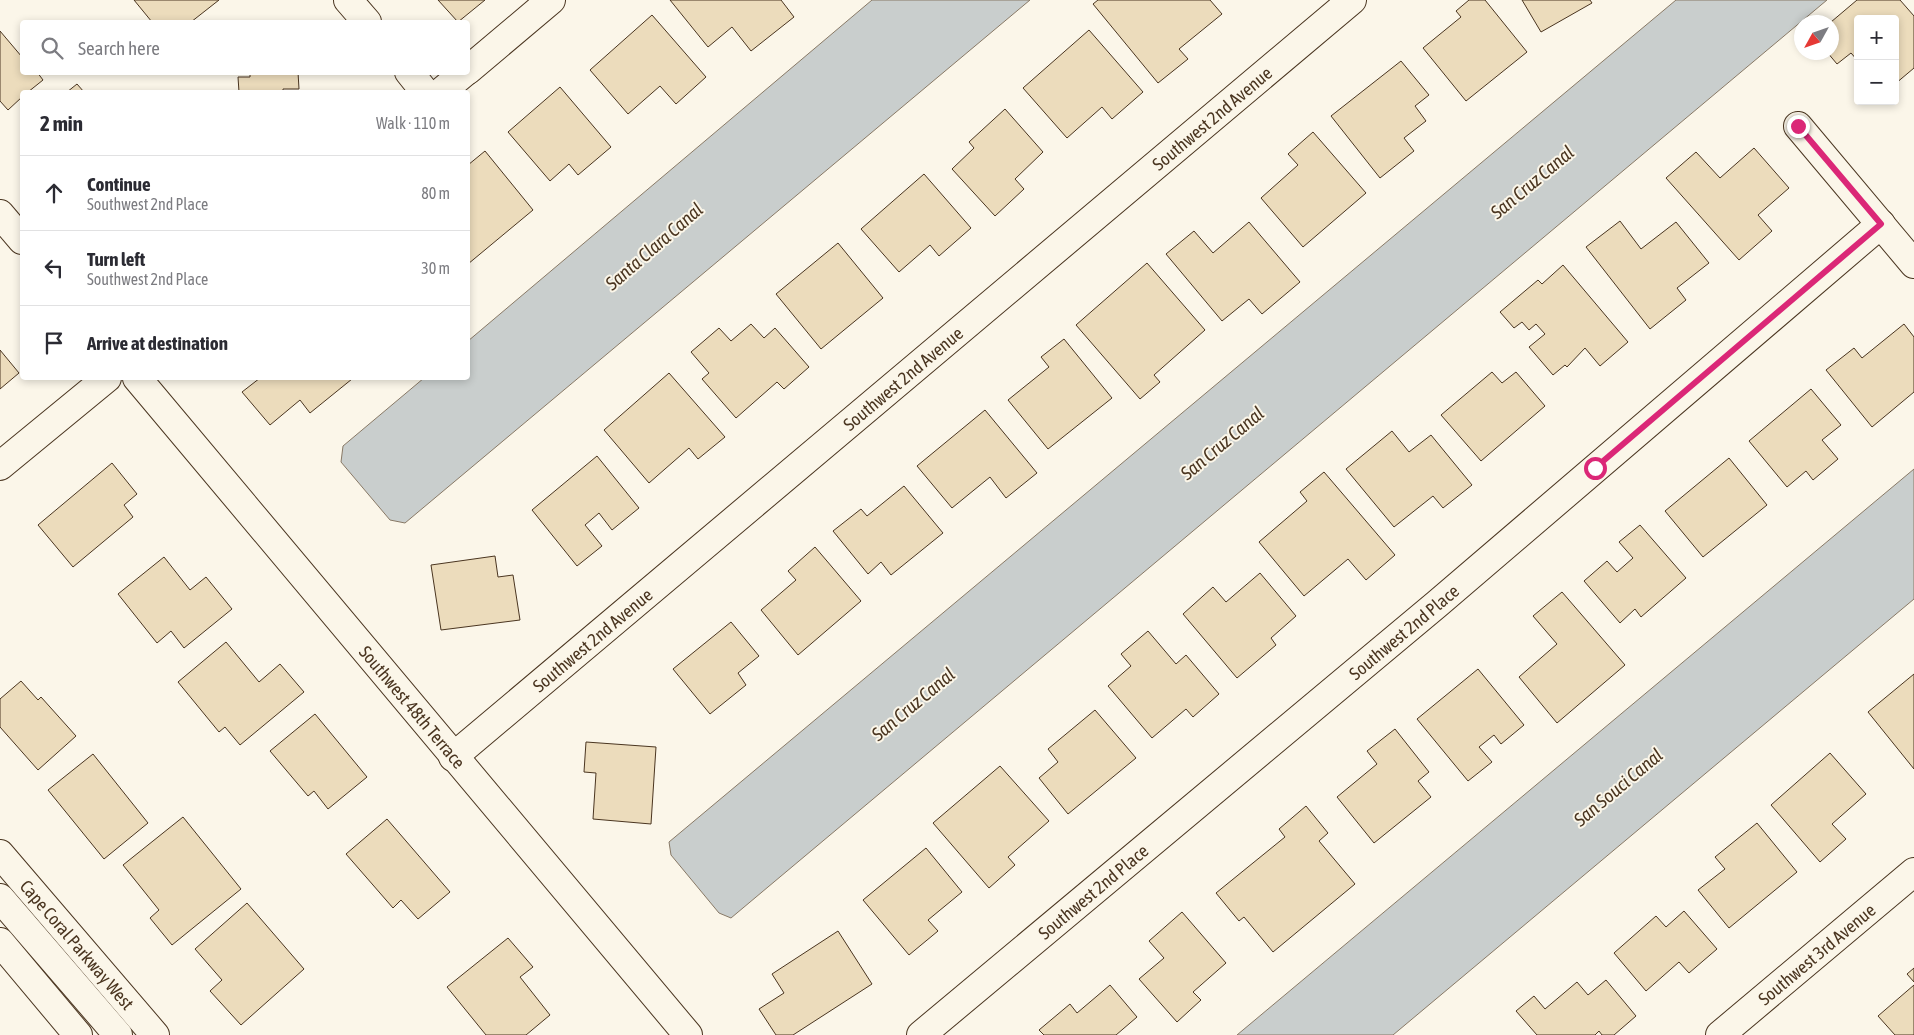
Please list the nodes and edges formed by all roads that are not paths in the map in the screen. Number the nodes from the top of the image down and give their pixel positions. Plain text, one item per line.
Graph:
1 (348, 0) edge
2 (550, 0) edge
3 (1352, 0) edge
4 (365, 20) edge
5 (470, 68) edge
6 (412, 75) edge
7 (461, 75) edge
8 (424, 90) edge
9 (443, 90) edge
10 (1798, 126) dead end
11 (0, 214) edge
12 (1881, 224) junction
13 (20, 238) edge
14 (1914, 264) edge
15 (104, 380) edge
16 (139, 380) edge
17 (0, 466) edge
18 (454, 757) junction
19 (0, 854) edge
20 (1914, 872) edge
21 (0, 898) edge
22 (0, 942) edge
23 (78, 1035) edge
24 (118, 1035) edge
25 (155, 1035) edge
26 (688, 1035) edge
27 (921, 1035) edge
28 (1720, 1035) edge

1 - 4 street
2 - 5 street
3 - 18 street, Southwest 2nd Avenue
6 - 8 street
7 - 9 street
10 - 12 street
11 - 13 street
12 - 14 street
12 - 27 street, Southwest 2nd Place
15 - 17 street
16 - 18 street, Southwest 48th Terrace
18 - 26 street, Southwest 48th Terrace
19 - 25 street, Cape Coral Parkway West
20 - 28 street, Southwest 3rd Avenue
21 - 24 street
22 - 23 street

